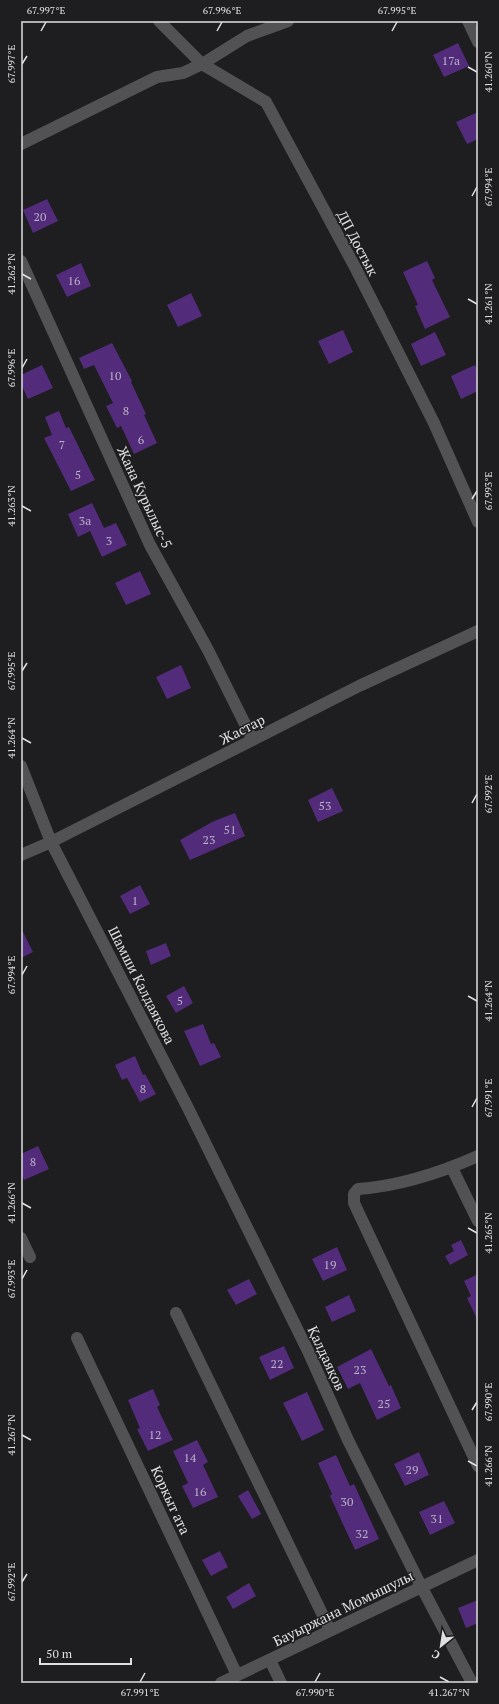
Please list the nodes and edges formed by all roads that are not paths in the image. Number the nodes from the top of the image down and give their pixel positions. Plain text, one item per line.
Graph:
1 (159, 21) edge
2 (288, 21) edge
3 (468, 21) edge
4 (478, 42) edge
5 (202, 64) junction
6 (21, 144) edge
7 (21, 261) edge
8 (478, 522) edge
9 (478, 631) edge
10 (253, 740) junction
11 (21, 766) edge
12 (51, 842) junction
13 (21, 855) edge
14 (205, 1143) joint
15 (478, 1156) edge
16 (452, 1168) junction
17 (478, 1221) edge
18 (21, 1238) edge
19 (30, 1257) dead end
20 (176, 1313) dead end
21 (77, 1338) dead end
22 (478, 1466) edge
23 (478, 1560) edge
24 (421, 1586) junction
25 (330, 1630) junction
26 (270, 1660) junction
27 (236, 1675) junction
28 (221, 1683) edge
29 (281, 1683) edge
30 (472, 1683) edge

1 - 5 street, ДП Достык
2 - 5 street
3 - 4 street
5 - 6 street
5 - 8 street, ДП Достык
7 - 10 street, Жана Курылыс-5
9 - 10 street, Жастар
10 - 12 street, Жастар
11 - 12 street, Шамши Калдаякова
12 - 13 street, Жастар
12 - 14 street, Шамши Калдаякова
14 - 24 street, Қалдаяқов
15 - 16 street
16 - 17 street
16 - 22 street
18 - 19 street
20 - 25 street
21 - 27 street, Коркыт ата
23 - 24 street, Бауыржана Момышулы
24 - 25 street, Бауыржана Момышулы
24 - 30 street, Қалдаяқов
25 - 26 street, Бауыржана Момышулы
26 - 27 street, Бауыржана Момышулы
26 - 29 street
27 - 28 street, Бауыржана Момышулы

